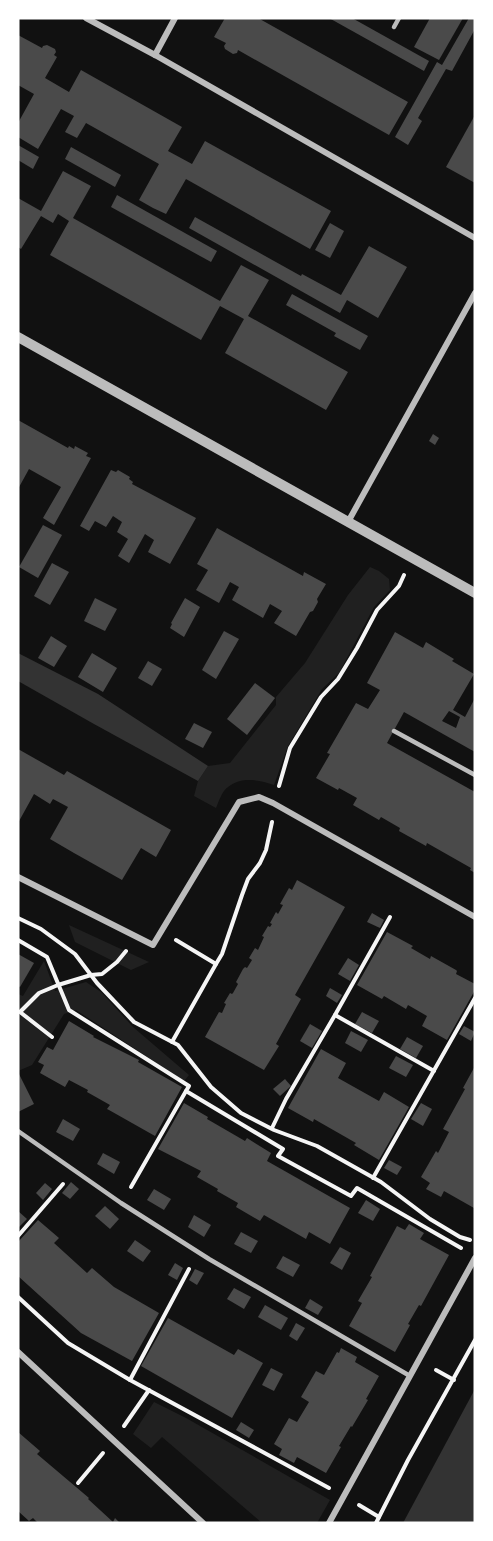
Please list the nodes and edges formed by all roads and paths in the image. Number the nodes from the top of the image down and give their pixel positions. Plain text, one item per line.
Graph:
1 (86, 18) edge
2 (176, 18) edge
3 (399, 18) edge
4 (394, 27) dead end
5 (155, 55) junction
6 (475, 238) edge
7 (475, 293) edge
8 (18, 337) edge
9 (348, 522) junction
10 (412, 558) junction
11 (475, 593) edge
12 (394, 730) dead end
13 (475, 775) edge
14 (273, 803) junction
15 (18, 877) edge
16 (390, 917) dead end
17 (475, 917) edge
18 (18, 918) edge
19 (162, 932) junction
20 (135, 936) junction
21 (18, 940) edge
22 (216, 964) junction
23 (91, 975) junction
24 (58, 985) junction
25 (475, 998) edge
26 (19, 1013) edge
27 (335, 1015) junction
28 (52, 1037) dead end
29 (172, 1042) junction
30 (434, 1071) junction
31 (186, 1091) junction
32 (272, 1128) junction
33 (18, 1131) edge
34 (74, 1171) junction
35 (373, 1178) junction
36 (121, 1203) junction
37 (18, 1236) edge
38 (475, 1242) edge
39 (465, 1250) dead end
40 (198, 1252) junction
41 (475, 1258) edge
42 (18, 1297) edge
43 (475, 1340) edge
44 (18, 1352) edge
45 (410, 1376) junction
46 (130, 1380) junction
47 (149, 1390) junction
48 (114, 1440) junction
49 (78, 1483) dead end
50 (344, 1497) junction
51 (379, 1517) junction
52 (203, 1523) edge
53 (329, 1523) edge
54 (376, 1523) edge

1 - 5 street
2 - 5 street
3 - 4 lane
5 - 6 street
7 - 9 street
8 - 9 street
9 - 10 street
10 - 11 street
10 - 14 path
12 - 13 lane
14 - 17 street
14 - 19 street
14 - 22 path
15 - 20 street
16 - 27 path
18 - 23 path
19 - 20 street
19 - 22 path
20 - 23 path
21 - 24 path
22 - 29 path
23 - 24 path
23 - 29 path
24 - 26 path
24 - 31 path
25 - 30 path
26 - 28 path
27 - 30 path
27 - 32 path
29 - 32 path
30 - 35 path
31 - 36 path
31 - 39 path
32 - 35 path
33 - 34 lane
34 - 36 lane
34 - 37 path
35 - 38 path
36 - 40 lane
40 - 45 lane
40 - 46 path
41 - 45 street
42 - 46 path
43 - 51 path
44 - 48 street
45 - 50 street
46 - 47 path
47 - 48 path
47 - 50 path
48 - 49 path
48 - 52 street
50 - 51 path
50 - 53 street
51 - 54 path

